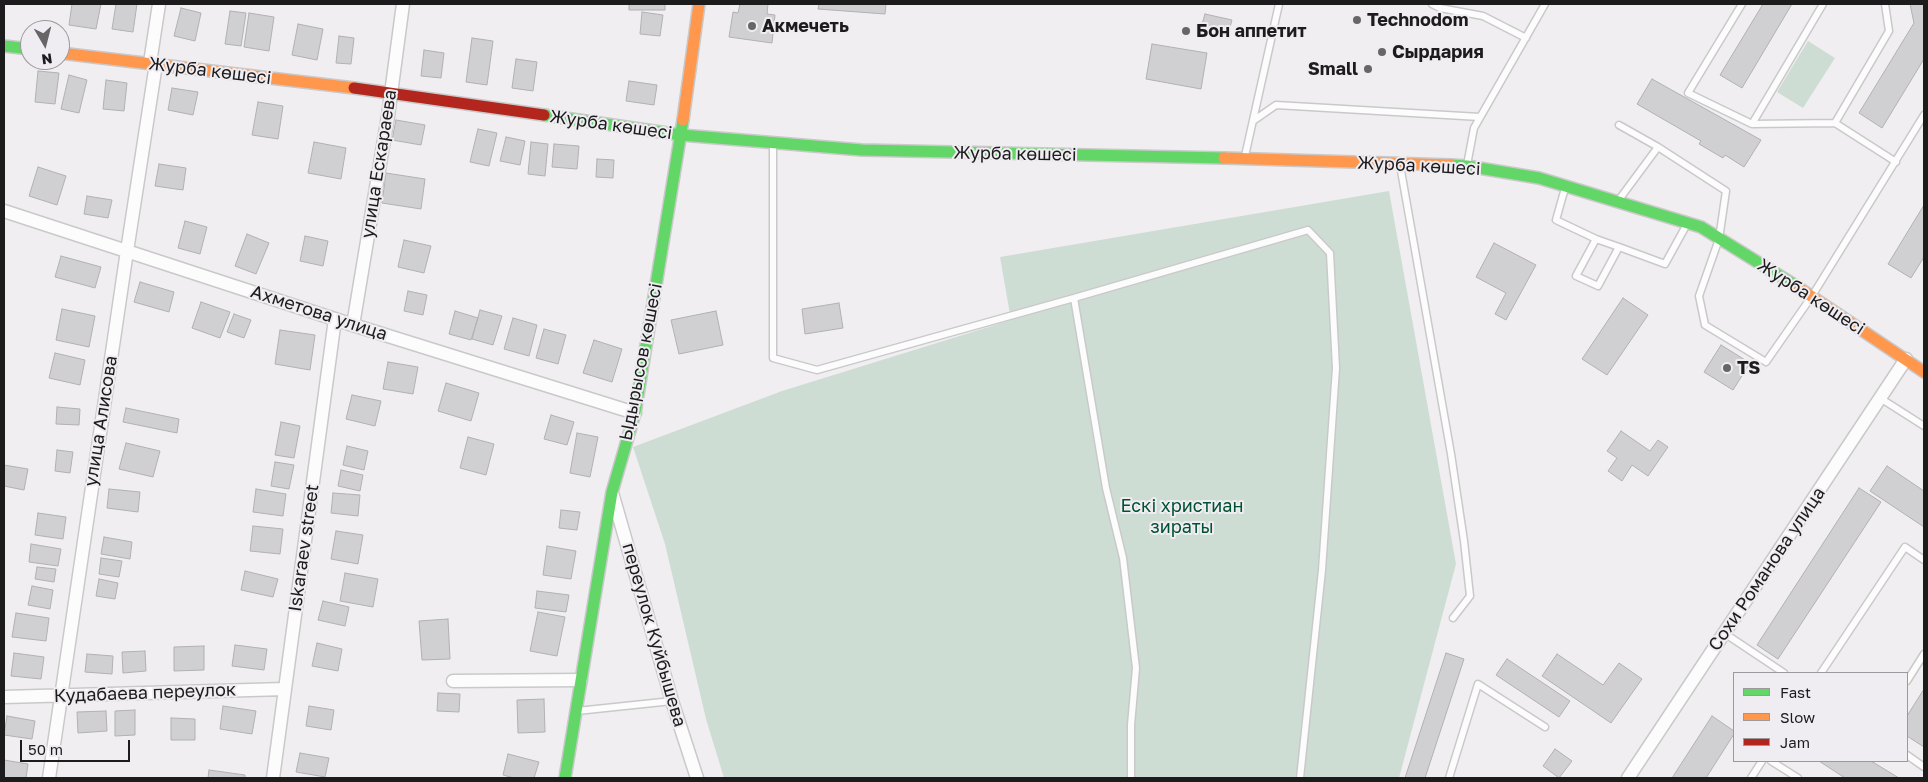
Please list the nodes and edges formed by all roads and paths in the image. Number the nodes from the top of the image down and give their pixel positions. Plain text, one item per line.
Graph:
1 (160, 4) edge
2 (403, 4) edge
3 (699, 4) edge
4 (1279, 4) edge
5 (1432, 4) edge
6 (1545, 4) edge
7 (1742, 4) edge
8 (1823, 4) edge
9 (1886, 4) edge
10 (1526, 38) junction
11 (4, 46) edge
12 (20, 48) edge
13 (70, 54) edge
14 (153, 64) junction
15 (390, 92) junction
16 (1924, 115) edge
17 (1480, 117) junction
18 (1253, 121) junction
19 (1835, 123) junction
20 (1752, 124) junction
21 (1619, 125) dead end
22 (681, 135) junction
23 (773, 143) junction
24 (1658, 147) junction
25 (1244, 159) junction
26 (1896, 162) junction
27 (1400, 164) junction
28 (1467, 166) junction
29 (1566, 186) junction
30 (1617, 202) junction
31 (4, 211) edge
32 (1688, 223) junction
33 (1719, 239) junction
34 (1596, 240) junction
35 (1619, 247) junction
36 (127, 251) junction
37 (1812, 296) junction
38 (1074, 298) junction
39 (335, 319) junction
40 (354, 325) junction
41 (1906, 359) junction
42 (1924, 372) edge
43 (1880, 398) junction
44 (635, 413) junction
45 (1924, 426) edge
46 (612, 492) junction
47 (1924, 560) edge
48 (1453, 618) dead end
49 (1724, 633) junction
50 (1924, 654) edge
51 (1782, 672) edge
52 (1822, 672) edge
53 (1908, 679) edge
54 (453, 680) dead end
55 (582, 680) junction
56 (285, 689) junction
57 (60, 696) junction
58 (4, 697) edge
59 (672, 701) junction
60 (576, 711) junction
61 (1545, 727) dead end
62 (1908, 756) edge
63 (1761, 762) edge
64 (1773, 762) edge
65 (1924, 767) edge
66 (49, 778) edge
67 (273, 778) edge
68 (565, 778) edge
69 (697, 778) edge
70 (1130, 778) edge
71 (1300, 778) edge
72 (1449, 778) edge
73 (1628, 778) edge
74 (1751, 778) edge
75 (1798, 778) edge

1 - 14 street, улица Алисова
2 - 15 street, улица Ескараева
3 - 22 street, Ыдырысов көшесі
4 - 18 lane
5 - 10 lane
6 - 10 lane
7 - 20 lane
8 - 20 lane
9 - 19 lane
10 - 17 lane
11 - 12 street
13 - 14 street, Журба көшесі
14 - 15 street, Журба көшесі
14 - 36 street, улица Алисова
15 - 22 street, Журба көшесі
15 - 40 street, улица Ескараева
16 - 26 lane
17 - 18 lane
17 - 28 lane
18 - 25 lane
19 - 20 lane
19 - 26 lane
21 - 24 lane
22 - 23 street, Журба көшесі
22 - 44 street, Ыдырысов көшесі
23 - 25 street, Журба көшесі
23 - 38 lane
24 - 30 lane
24 - 33 lane
25 - 27 street, Журба көшесі
26 - 37 lane
27 - 28 street, Журба көшесі
27 - 48 lane
28 - 29 street, Журба көшесі
29 - 30 street, Журба көшесі
29 - 34 lane
30 - 32 street, Журба көшесі
31 - 36 street, Ахметова улица
32 - 33 street, Журба көшесі
32 - 35 lane
33 - 37 street, Журба көшесі
33 - 37 lane
34 - 35 lane
34 - 35 lane
36 - 39 street, Ахметова улица
36 - 57 street, улица Алисова
37 - 41 street, Журба көшесі
38 - 70 lane
38 - 71 lane
39 - 40 street, Ахметова улица
39 - 56 street, Iskaraev street
40 - 44 street, Ахметова улица
41 - 42 street, Журба көшесі
41 - 43 street, Сохи Романова улица
43 - 45 lane
43 - 49 street, Сохи Романова улица
44 - 46 street, Ыдырысов көшесі
46 - 55 street, Ыдырысов көшесі
46 - 59 street, переулок Куйбышева
47 - 52 lane
49 - 51 lane
49 - 73 street, Сохи Романова улица
50 - 53 lane
54 - 55 street
55 - 60 street, Ыдырысов көшесі
56 - 57 street, Кудабаева переулок
56 - 67 street, Iskaraev street
57 - 58 street, Кудабаева переулок
57 - 66 street, улица Алисова
59 - 60 lane
59 - 69 street, переулок Куйбышева
60 - 68 street, Ыдырысов көшесі
61 - 72 lane
62 - 65 lane
63 - 74 lane
64 - 75 lane

